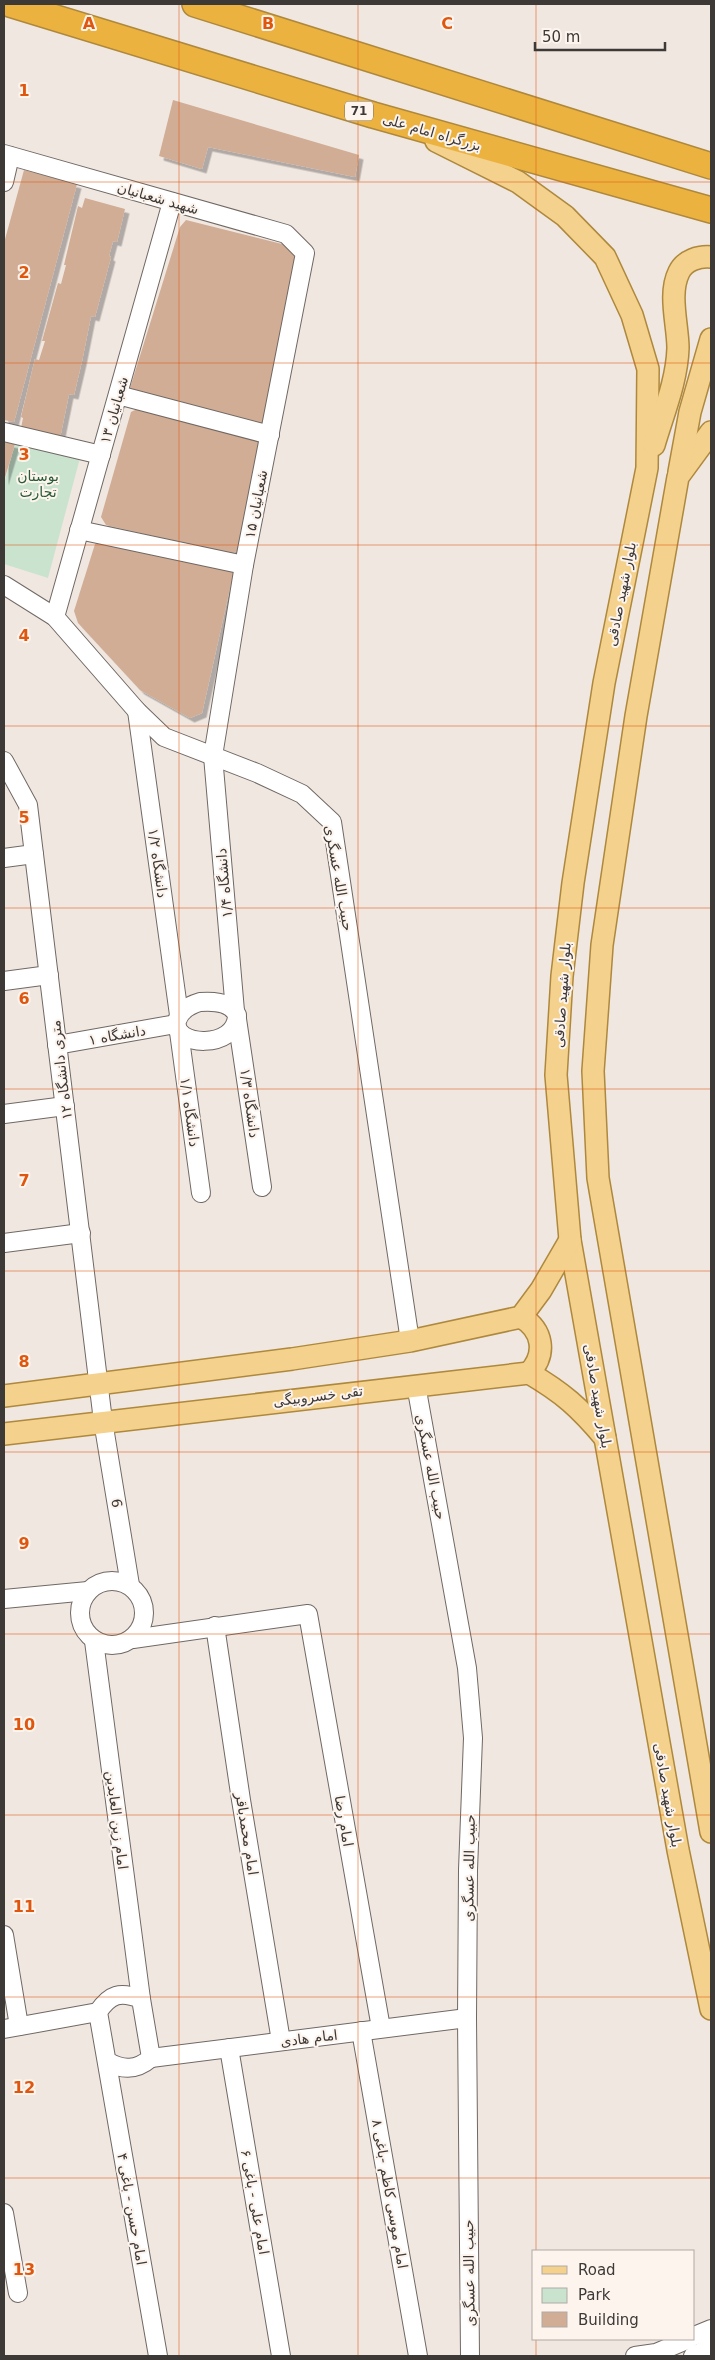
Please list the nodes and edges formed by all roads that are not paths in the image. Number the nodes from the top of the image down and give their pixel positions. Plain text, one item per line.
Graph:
1 (10, 4) edge
2 (195, 4) edge
3 (373, 115) junction
4 (7, 155) edge
5 (711, 166) edge
6 (4, 182) edge
7 (172, 202) junction
8 (711, 210) edge
9 (305, 252) joint
10 (711, 258) edge
11 (711, 339) edge
12 (118, 395) junction
13 (4, 432) edge
14 (711, 432) edge
15 (270, 434) junction
16 (101, 455) junction
17 (647, 468) junction
18 (678, 477) junction
19 (80, 530) junction
20 (244, 565) junction
21 (4, 585) edge
22 (55, 617) junction
23 (137, 711) junction
24 (213, 756) junction
25 (4, 761) edge
26 (34, 854) junction
27 (4, 858) edge
28 (49, 975) junction
29 (4, 981) edge
30 (236, 1015) junction
31 (178, 1024) junction
32 (58, 1045) junction
33 (65, 1106) junction
34 (4, 1114) edge
35 (262, 1187) dead end
36 (201, 1193) dead end
37 (81, 1233) junction
38 (570, 1240) junction
39 (4, 1243) edge
40 (521, 1317) junction
41 (410, 1341) junction
42 (529, 1372) junction
43 (99, 1384) junction
44 (416, 1385) junction
45 (4, 1396) edge
46 (103, 1421) junction
47 (4, 1434) edge
48 (606, 1440) junction
49 (130, 1585) junction
50 (88, 1591) junction
51 (4, 1599) edge
52 (215, 1626) junction
53 (133, 1639) junction
54 (94, 1641) junction
55 (711, 1832) edge
56 (4, 1935) edge
57 (141, 1999) junction
58 (711, 2009) edge
59 (98, 2012) junction
60 (467, 2018) junction
61 (11, 2028) edge
62 (381, 2028) junction
63 (361, 2031) junction
64 (281, 2041) junction
65 (229, 2048) junction
66 (151, 2058) junction
67 (107, 2061) junction
68 (4, 2212) edge
69 (18, 2292) dead end
70 (711, 2329) edge
71 (695, 2336) edge
72 (687, 2340) edge
73 (711, 2347) edge
74 (158, 2356) edge
75 (281, 2356) edge
76 (418, 2356) edge
77 (470, 2356) edge
78 (635, 2356) edge
79 (693, 2356) edge

1 - 3 highway, بزرگراه امام علی / 71
2 - 5 highway
3 - 8 highway, بزرگراه امام علی / 71
3 - 17 main road, بلوار شهید صادقی
4 - 6 street
4 - 7 street, شهید شعبانیان
7 - 9 street, شهید شعبانیان
7 - 12 street, شعبانیان ۱۳
9 - 15 street, شعبانیان ۱۵
10 - 17 main road
11 - 18 main road
12 - 15 street
12 - 16 street, شعبانیان ۱۳
13 - 16 street
14 - 18 main road
15 - 20 street, شعبانیان ۱۵
16 - 19 street, شعبانیان ۱۳
17 - 38 main road, بلوار شهید صادقی
18 - 55 main road
19 - 20 street
19 - 22 street, شعبانیان ۱۳
20 - 24 street, شعبانیان ۱۵
21 - 22 street, حبیب الله عسگری
22 - 23 street, حبیب الله عسگری
23 - 24 street, حبیب الله عسگری
23 - 31 street, دانشگاه ۱/۲
24 - 30 street, دانشگاه ۱/۴
24 - 41 street, حبیب الله عسگری
25 - 26 street, ۱۲ متری دانشگاه
26 - 27 street
26 - 28 street, ۱۲ متری دانشگاه
28 - 29 street
28 - 32 street, ۱۲ متری دانشگاه
30 - 31 street
30 - 31 street
30 - 35 street, دانشگاه ۱/۳
31 - 32 street, دانشگاه ۱
31 - 36 street, دانشگاه ۱/۱
32 - 33 street, ۱۲ متری دانشگاه
33 - 34 street
33 - 37 street, ۱۲ متری دانشگاه
37 - 39 street
37 - 43 street, ۱۲ متری دانشگاه
38 - 40 main road
38 - 48 main road, بلوار شهید صادقی
40 - 41 main road
40 - 42 main road
41 - 43 main road
42 - 44 main road, تقی خسروبیگی
42 - 48 main road
43 - 45 main road
43 - 46 street, 6
44 - 46 main road, تقی خسروبیگی
44 - 60 street, حبیب الله عسگری
46 - 47 main road, تقی خسروبیگی
46 - 49 street, 6
48 - 58 main road, بلوار شهید صادقی
49 - 50 street
49 - 53 street
50 - 51 street
50 - 54 street
52 - 53 street
52 - 62 street, امام رضا
52 - 64 street, امام محمدباقر
53 - 54 street
54 - 57 street, امام زین العابدین
56 - 61 street
57 - 59 street
57 - 66 street, امام زین العابدین
59 - 61 street
59 - 67 street, امام حسن - باغی ۴
60 - 62 street, امام هادی
60 - 77 street, حبیب الله عسگری
62 - 63 street, امام هادی
63 - 64 street, امام هادی
63 - 76 street, امام موسی کاظم -باغی ۸
64 - 65 street, امام هادی
65 - 66 street, امام هادی
65 - 75 street, امام علی - باغی ۶
66 - 67 street, امام هادی
67 - 74 street, امام حسن - باغی ۴
68 - 69 street
70 - 71 street
72 - 78 street
73 - 79 street

